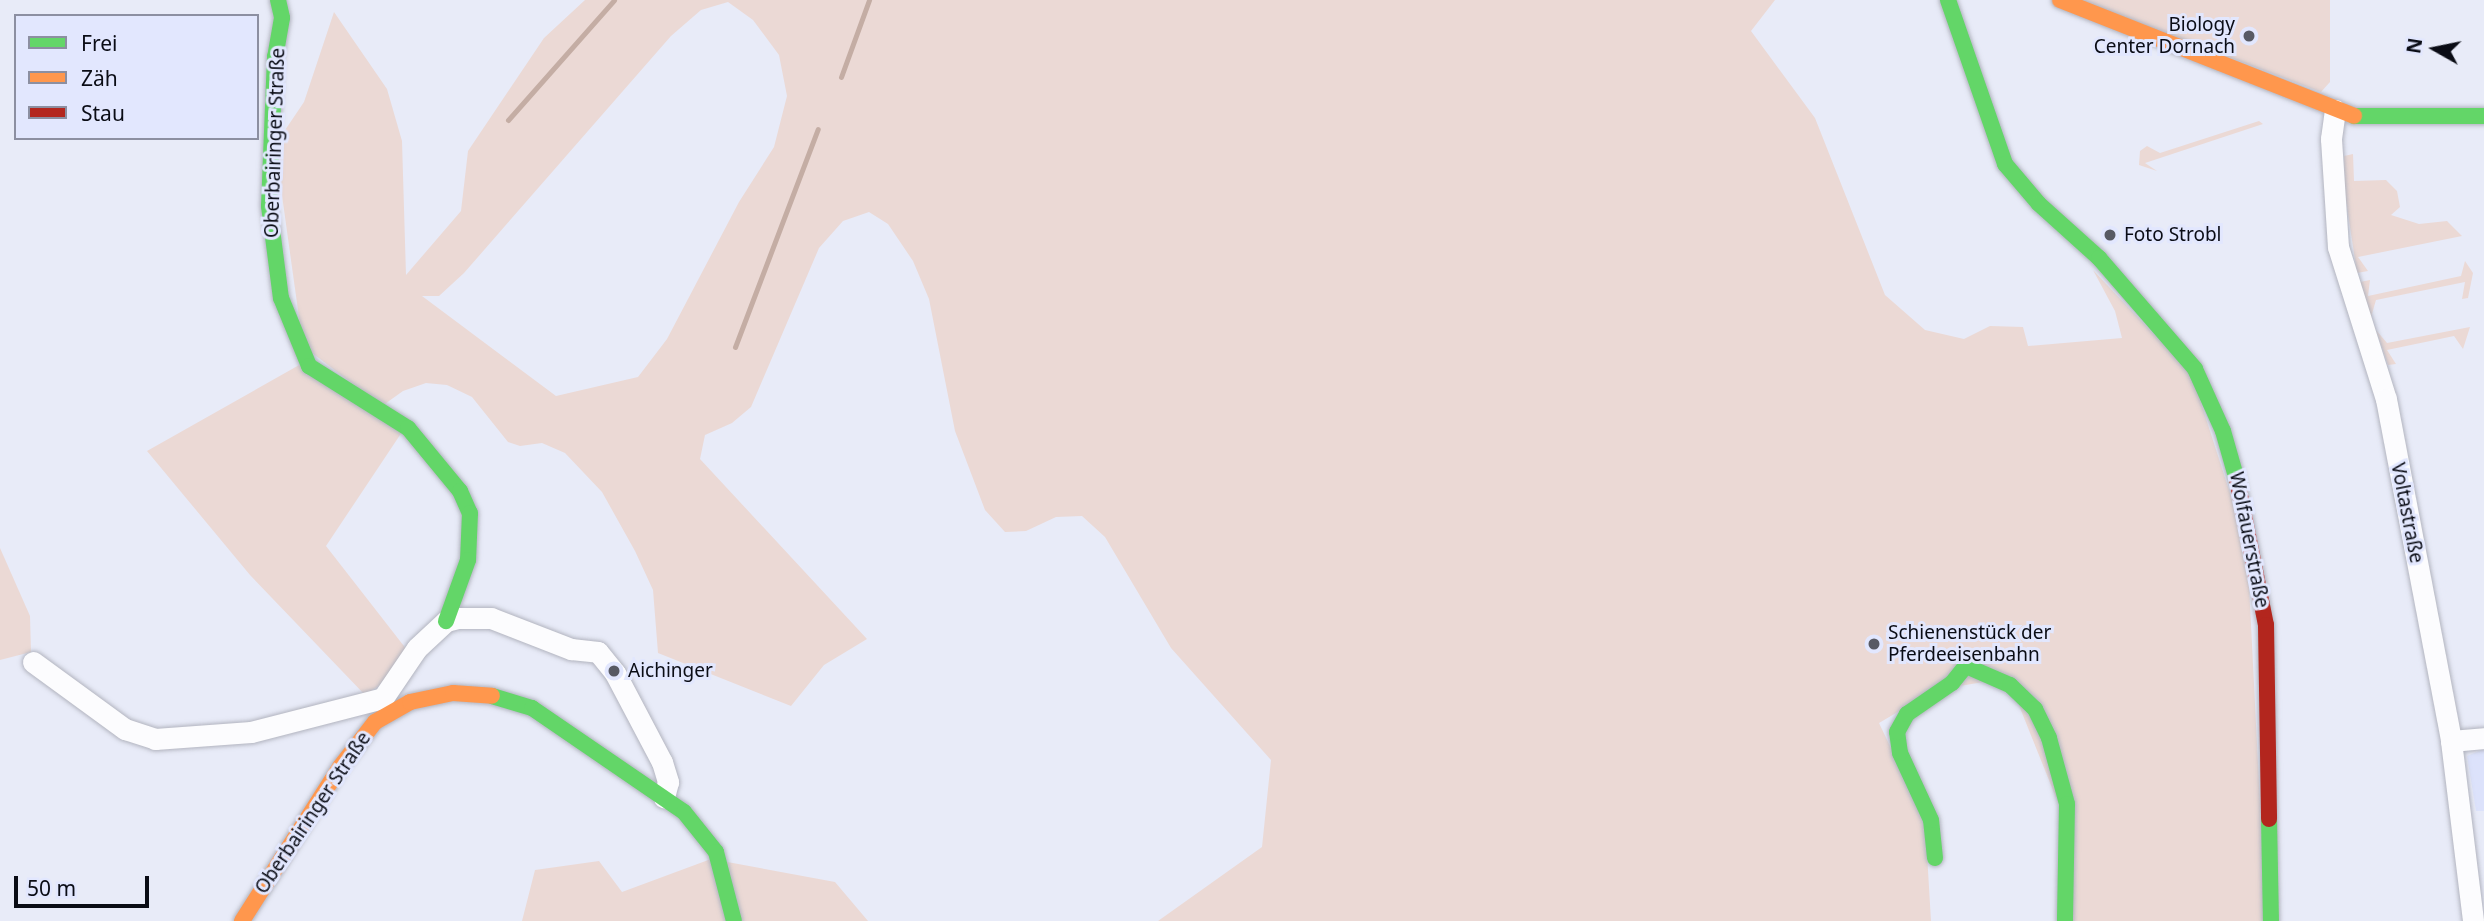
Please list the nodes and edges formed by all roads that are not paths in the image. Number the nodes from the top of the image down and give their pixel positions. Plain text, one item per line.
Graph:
1 (278, 0) edge
2 (1948, 0) edge
3 (2060, 0) edge
4 (2335, 110) junction
5 (2484, 116) edge
6 (446, 621) junction
7 (33, 662) dead end
8 (387, 704) junction
9 (2484, 738) edge
10 (2451, 741) junction
11 (664, 797) junction
12 (1935, 858) dead end
13 (242, 921) edge
14 (734, 921) edge
15 (2065, 921) edge
16 (2271, 921) edge
17 (2473, 921) edge

1 - 6 street, Oberbairinger Straße
2 - 16 street, Wolfauerstraße
3 - 4 street
4 - 5 street
4 - 10 street, Voltastraße
6 - 8 street, Oberbairinger Straße
6 - 11 street
7 - 8 street, Oberbairinger Straße
8 - 11 street, Oberbairinger Straße
8 - 13 street, Oberbairinger Straße
9 - 10 street
10 - 17 street, Voltastraße
11 - 14 street, Oberbairinger Straße
12 - 15 street

